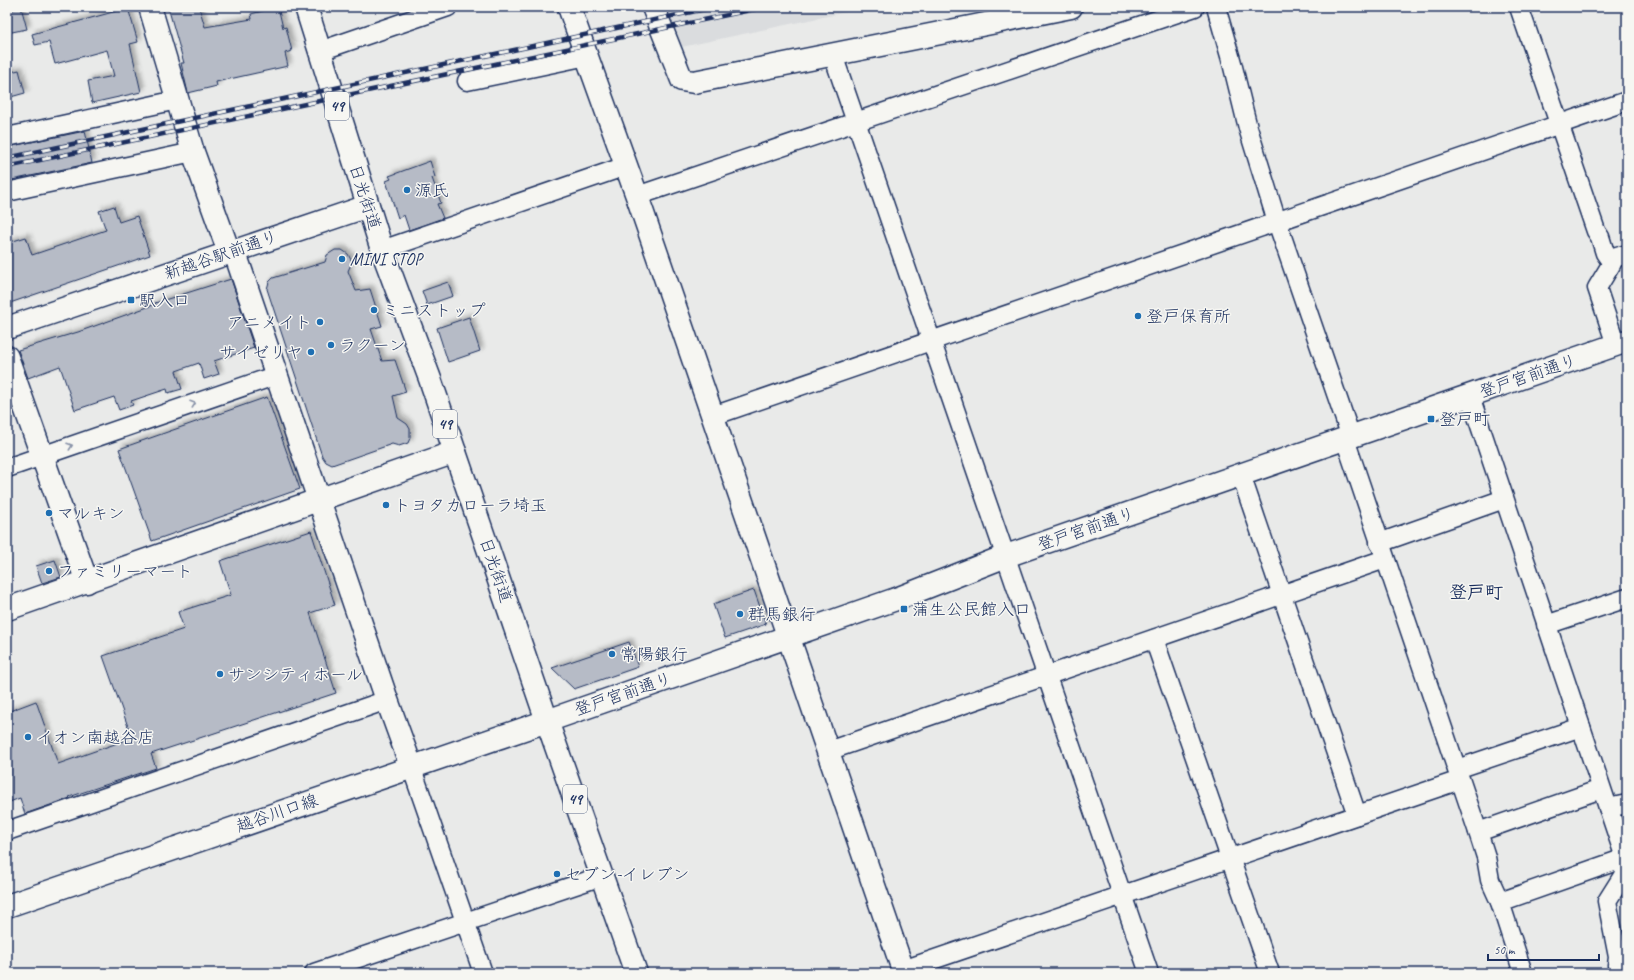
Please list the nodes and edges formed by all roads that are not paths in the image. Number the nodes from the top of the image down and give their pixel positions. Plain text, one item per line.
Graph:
1 (150, 7) edge
2 (306, 7) edge
3 (448, 7) edge
4 (569, 7) edge
5 (653, 7) edge
6 (1071, 7) edge
7 (1195, 7) edge
8 (1216, 7) edge
9 (1519, 7) edge
10 (320, 51) junction
11 (833, 55) junction
12 (587, 56) junction
13 (467, 81) dead end
14 (177, 100) junction
15 (1627, 101) edge
16 (856, 122) junction
17 (1559, 124) junction
18 (7, 137) edge
19 (193, 152) junction
20 (626, 166) junction
21 (7, 192) edge
22 (637, 196) junction
23 (368, 206) junction
24 (1277, 222) junction
25 (382, 250) junction
26 (232, 251) junction
27 (1627, 254) edge
28 (1610, 259) junction
29 (7, 328) edge
30 (932, 341) junction
31 (1622, 343) edge
32 (7, 357) edge
33 (277, 375) junction
34 (1470, 396) junction
35 (713, 416) junction
36 (1348, 438) junction
37 (456, 452) junction
38 (43, 456) junction
39 (7, 468) edge
40 (1241, 476) junction
41 (1504, 499) junction
42 (318, 500) junction
43 (1382, 551) junction
44 (1006, 556) junction
45 (87, 582) junction
46 (1282, 594) junction
47 (1627, 598) edge
48 (7, 609) edge
49 (1546, 625) junction
50 (788, 636) junction
51 (1154, 639) junction
52 (1047, 676) junction
53 (387, 700) junction
54 (547, 721) junction
55 (1581, 727) junction
56 (828, 751) junction
57 (412, 766) junction
58 (1458, 775) junction
59 (1601, 789) junction
60 (1627, 804) edge
61 (1608, 808) junction
62 (1357, 815) junction
63 (7, 831) edge
64 (1478, 832) junction
65 (1231, 858) junction
66 (1625, 858) junction
67 (602, 876) junction
68 (1122, 896) junction
69 (1500, 902) junction
70 (7, 906) edge
71 (466, 923) junction
72 (904, 972) edge
73 (314, 973) edge
74 (483, 973) edge
75 (636, 973) edge
76 (1149, 973) edge
77 (1270, 973) edge
78 (1523, 973) edge
79 (1618, 973) edge

1 - 14 street
2 - 10 street, 日光街道 / 49
3 - 10 street
4 - 12 street
5 - 11 street
6 - 11 street
7 - 16 street
8 - 24 street
9 - 17 street
10 - 23 street, 日光街道 / 49
11 - 16 street
12 - 13 street
12 - 20 street
14 - 18 street
14 - 19 street
15 - 17 street
16 - 22 street
16 - 30 street
17 - 24 street
17 - 28 street
19 - 21 street
19 - 26 street
20 - 22 street
20 - 25 street
22 - 35 street
23 - 25 street, 日光街道 / 49
23 - 26 street, 新越谷駅前通り
24 - 30 street
24 - 36 street
25 - 37 street, 日光街道 / 49
26 - 29 street, 新越谷駅前通り
26 - 33 street
27 - 28 street
28 - 31 street
30 - 35 street
30 - 44 street
31 - 34 street, 登戸宮前通り
32 - 38 street
38 -> 33 street
33 - 42 street
34 - 36 street, 登戸宮前通り
34 - 41 street
35 - 50 street
36 - 40 street, 登戸宮前通り
36 - 43 street
37 - 42 street
37 - 54 street, 日光街道 / 49
38 - 39 street
38 - 45 street
40 - 44 street, 登戸宮前通り
40 - 46 street
41 - 43 street
41 - 49 street
42 - 45 street
42 - 53 street
43 - 46 street
43 - 58 street
44 - 50 street, 登戸宮前通り
44 - 52 street
45 - 48 street
46 - 51 street
46 - 62 street
47 - 49 street
49 - 55 street
50 - 54 street, 登戸宮前通り
50 - 56 street
51 - 52 street
51 - 65 street
52 - 56 street
52 - 68 street
53 - 57 street
53 - 63 street
54 - 57 street, 越谷川口線
54 - 67 street, 日光街道 / 49
55 - 58 street
55 - 59 street
56 - 72 street
57 - 70 street, 越谷川口線
57 - 71 street
58 - 62 street
58 - 64 street
59 - 61 street
59 - 64 street
60 - 61 street
61 - 66 street
62 - 65 street
64 - 69 street
65 - 68 street
65 - 77 street
66 - 69 street
66 - 79 street
67 - 71 street
67 - 75 street, 日光街道 / 49
68 - 72 street
68 - 76 street
69 - 78 street
71 - 73 street
71 - 74 street

